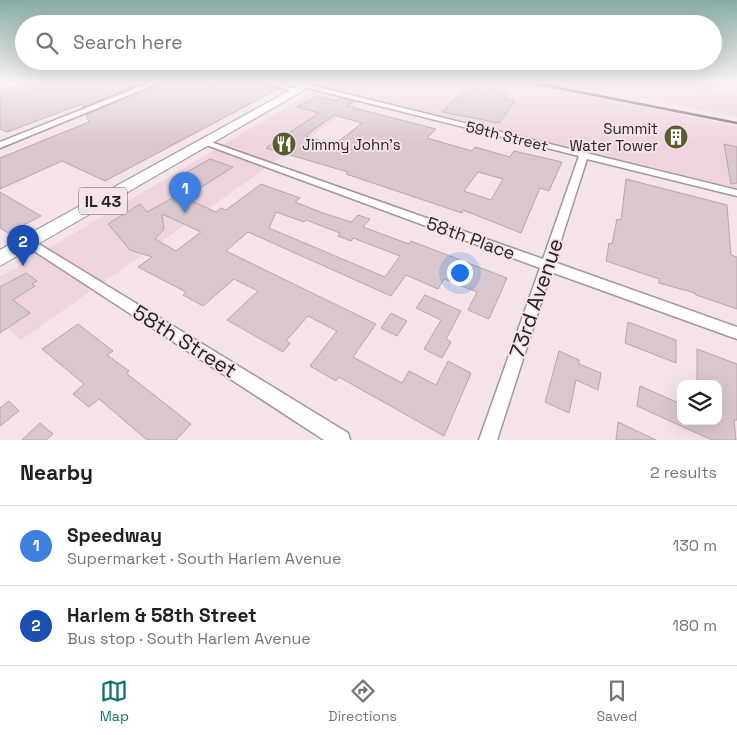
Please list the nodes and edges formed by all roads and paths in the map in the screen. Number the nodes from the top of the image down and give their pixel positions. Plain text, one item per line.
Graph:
1 (107, 103) edge
2 (277, 103) edge
3 (373, 103) edge
4 (205, 143) junction
5 (0, 145) edge
6 (584, 155) junction
7 (737, 193) edge
8 (29, 242) junction
9 (0, 258) edge
10 (547, 265) junction
11 (737, 333) edge
12 (341, 440) edge
13 (488, 440) edge

1 - 5 street
2 - 4 main road, IL 43
3 - 6 street, 59th Street
4 - 8 main road, IL 43
4 - 10 street, 58th Place
6 - 7 street, 59th Street
6 - 10 street, 73rd Avenue
8 - 9 main road, IL 43
8 - 12 street, 58th Street
10 - 11 street, 58th Place
10 - 13 street, 73rd Avenue

